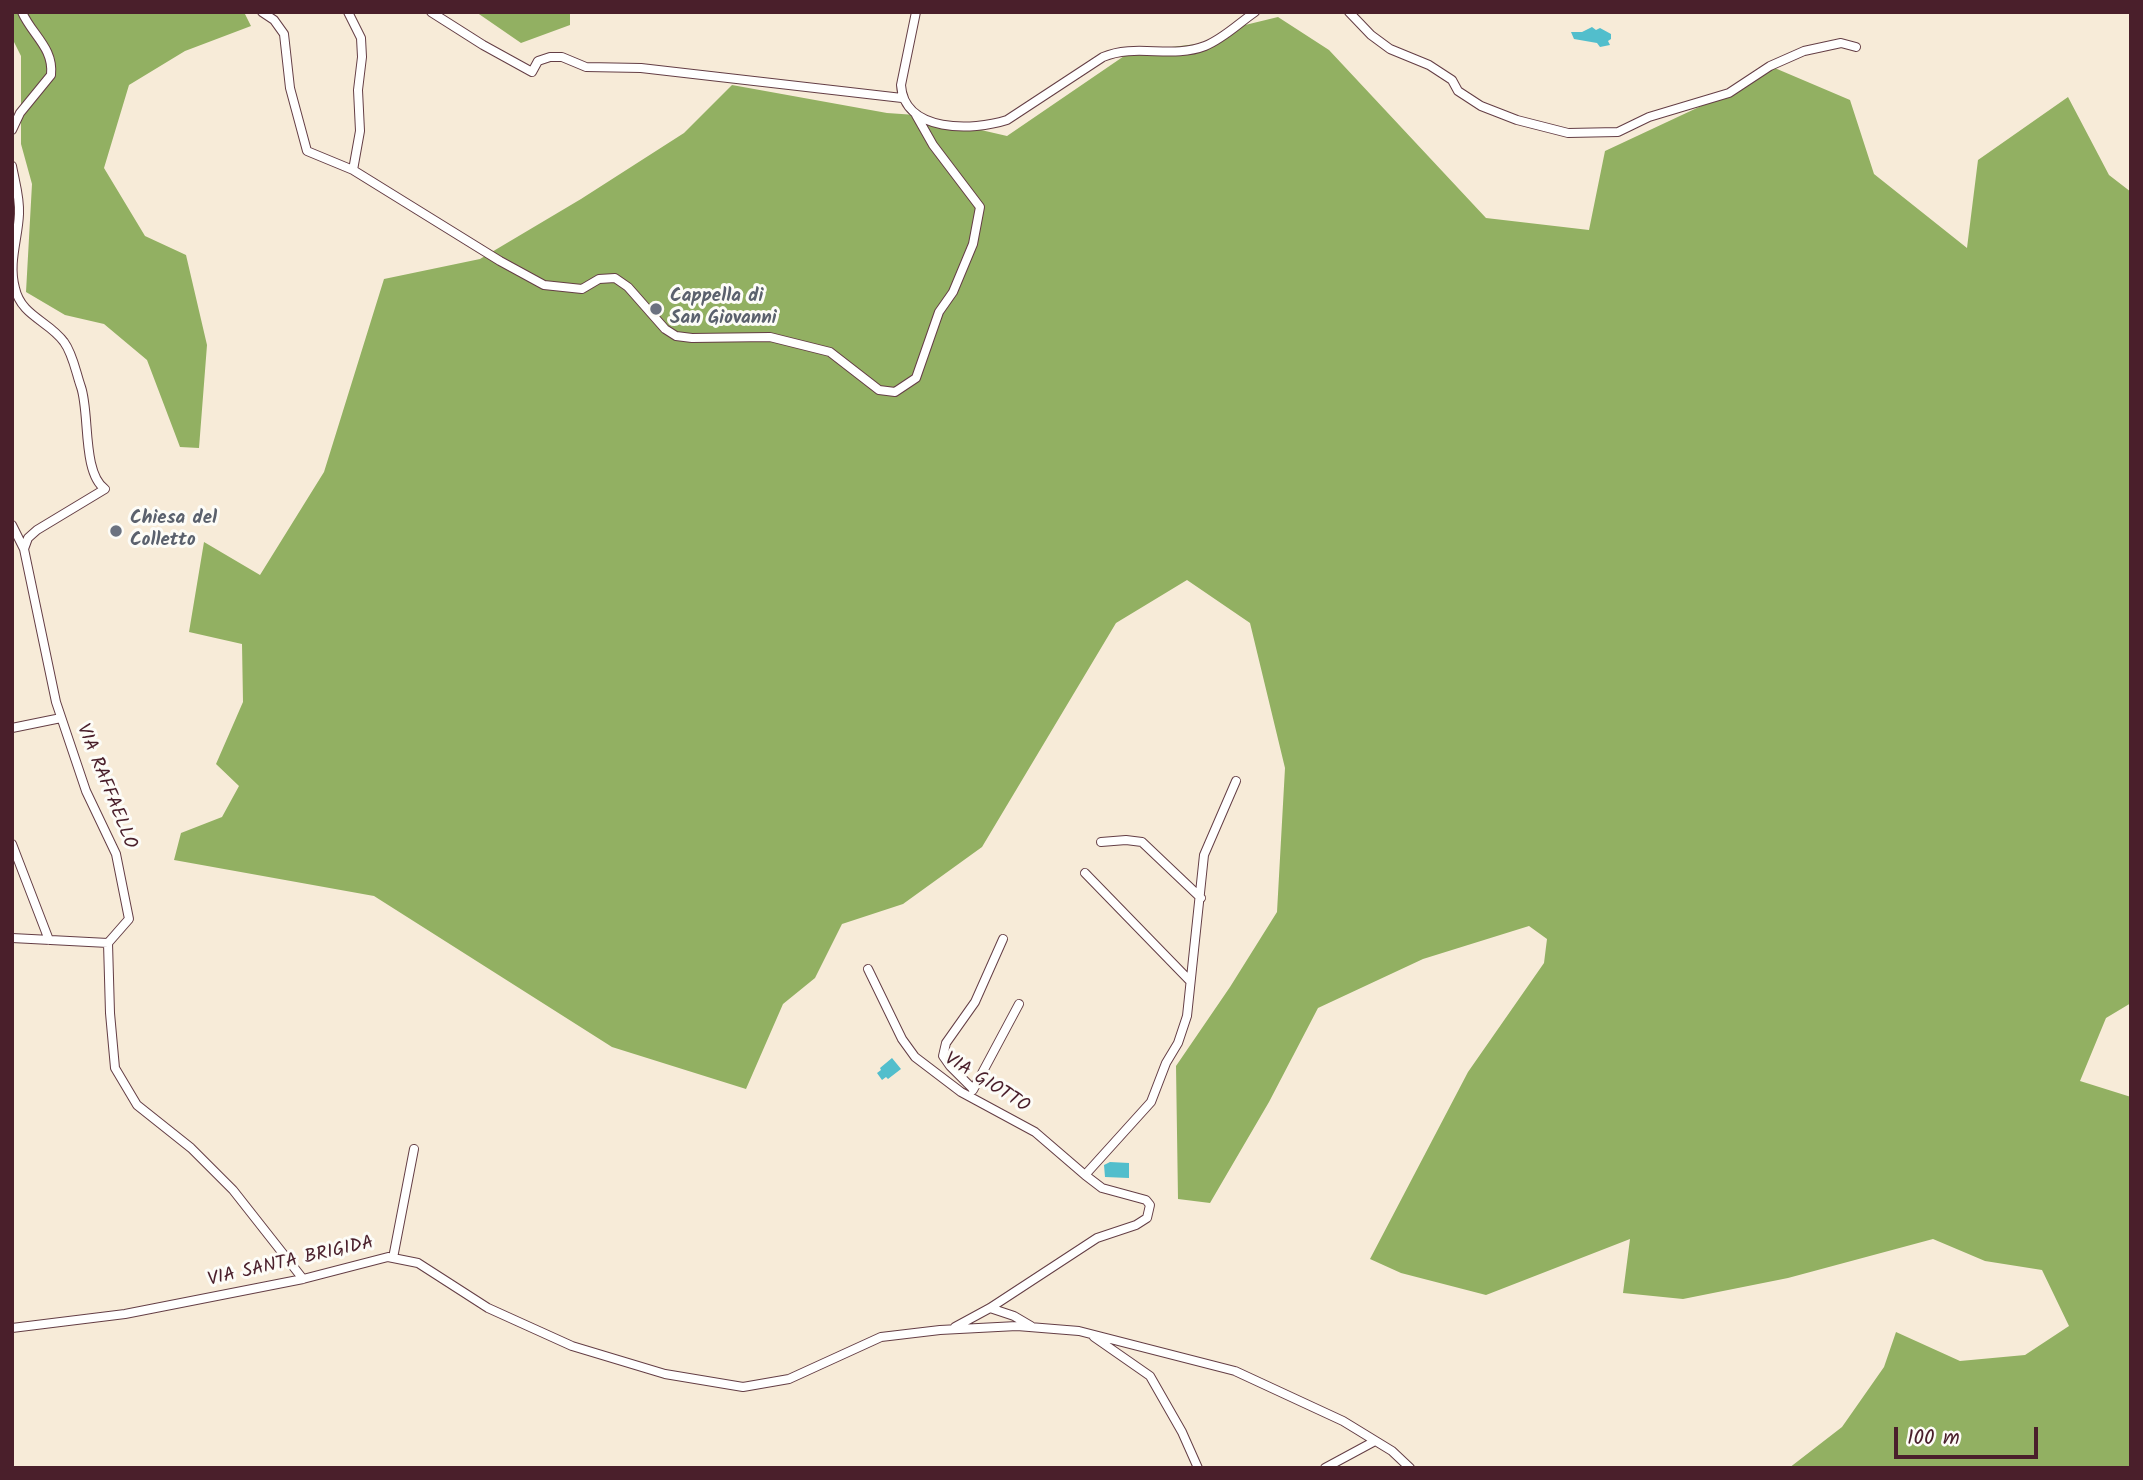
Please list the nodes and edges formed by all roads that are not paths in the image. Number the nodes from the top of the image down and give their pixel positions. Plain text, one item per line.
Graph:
1 (22, 12) edge
2 (262, 12) edge
3 (348, 12) edge
4 (431, 12) edge
5 (916, 12) edge
6 (1255, 12) edge
7 (1349, 12) edge
8 (1856, 47) dead end
9 (902, 97) junction
10 (916, 115) junction
11 (12, 130) edge
12 (12, 166) edge
13 (353, 170) junction
14 (12, 525) edge
15 (24, 549) junction
16 (61, 718) junction
17 (12, 729) edge
18 (1236, 781) dead end
19 (1101, 842) dead end
20 (12, 844) edge
21 (1085, 873) dead end
22 (1201, 898) junction
23 (12, 938) edge
24 (1003, 939) dead end
25 (50, 940) junction
26 (108, 943) junction
27 (868, 969) dead end
28 (1190, 981) junction
29 (1019, 1004) dead end
30 (972, 1088) junction
31 (975, 1100) junction
32 (414, 1149) dead end
33 (1085, 1175) junction
34 (394, 1258) junction
35 (303, 1279) junction
36 (990, 1308) junction
37 (1033, 1327) junction
38 (12, 1328) edge
39 (952, 1329) junction
40 (1087, 1333) junction
41 (1375, 1441) junction
42 (1198, 1468) edge
43 (1325, 1468) edge
44 (1410, 1468) edge

1 - 11 street
2 - 13 street
3 - 13 street
4 - 9 street
5 - 9 street
6 - 10 street
7 - 8 street
9 - 10 street
10 - 13 street
12 - 15 street
14 - 15 street, VIA RAFFAELLO
15 - 16 street, VIA RAFFAELLO
16 - 17 street
16 - 26 street, VIA RAFFAELLO
18 - 22 street
19 - 22 street
20 - 25 street
21 - 28 street
22 - 28 street
23 - 25 street
24 - 30 street
25 - 26 street
26 - 35 street
27 - 31 street, VIA GIOTTO
28 - 33 street
29 - 30 street
30 - 31 street
31 - 33 street, VIA GIOTTO
32 - 34 street
33 - 36 street, VIA GIOTTO
34 - 35 street, VIA SANTA BRIGIDA
34 - 39 street, VIA SANTA BRIGIDA
35 - 38 street, VIA SANTA BRIGIDA
36 - 37 street
36 - 39 street
37 - 39 street, VIA SANTA BRIGIDA
37 - 40 street, VIA SANTA BRIGIDA
40 - 41 street, VIA SANTA BRIGIDA
40 - 42 street, VIA SANTA BRIGIDA
41 - 43 street
41 - 44 street, VIA SANTA BRIGIDA

